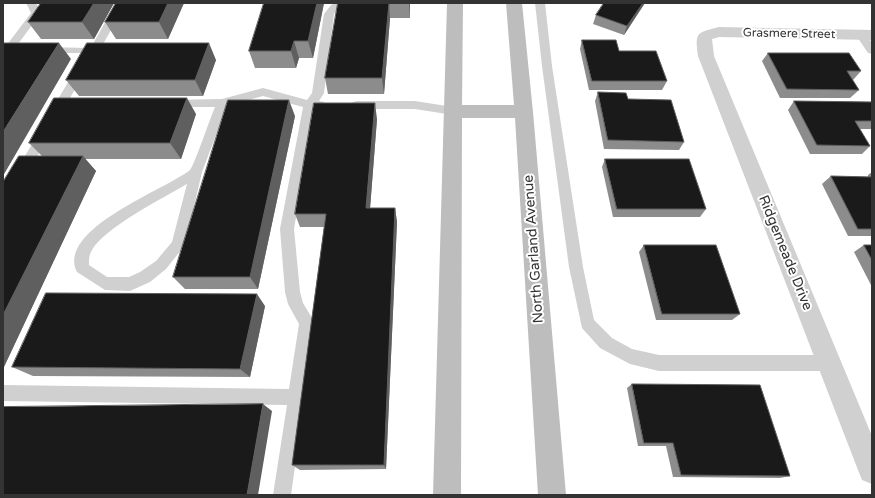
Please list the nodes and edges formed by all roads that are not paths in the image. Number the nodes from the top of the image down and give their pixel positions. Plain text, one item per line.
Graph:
1 (31, 3) edge
2 (121, 3) edge
3 (346, 3) edge
4 (455, 3) edge
5 (514, 3) edge
6 (540, 3) edge
7 (707, 34) joint
8 (867, 35) edge
9 (92, 51) junction
10 (872, 51) edge
11 (5, 52) edge
12 (222, 102) junction
13 (161, 103) edge
14 (61, 104) junction
15 (77, 104) edge
16 (310, 105) junction
17 (331, 105) edge
18 (346, 105) edge
19 (453, 112) junction
20 (524, 112) junction
21 (196, 172) junction
22 (3, 204) edge
23 (829, 363) junction
24 (3, 393) edge
25 (296, 397) junction
26 (872, 470) edge
27 (282, 495) edge
28 (447, 495) edge
29 (552, 495) edge

1 - 11 lane
2 - 9 lane
3 - 16 lane
4 - 19 main road
5 - 20 main road, North Garland Avenue
6 - 23 lane
7 - 8 street, Grasmere Street
7 - 23 street, Ridgemeade Drive
8 - 10 lane
9 - 11 lane
9 - 14 lane
12 - 13 lane
12 - 16 lane
12 - 21 lane
14 - 15 lane
14 - 22 lane
16 - 17 lane
16 - 25 lane
18 - 19 lane
19 - 20 main road
19 - 28 main road
20 - 29 main road, North Garland Avenue
21 - 21 lane
23 - 26 street, Ridgemeade Drive
24 - 25 lane
25 - 27 lane

